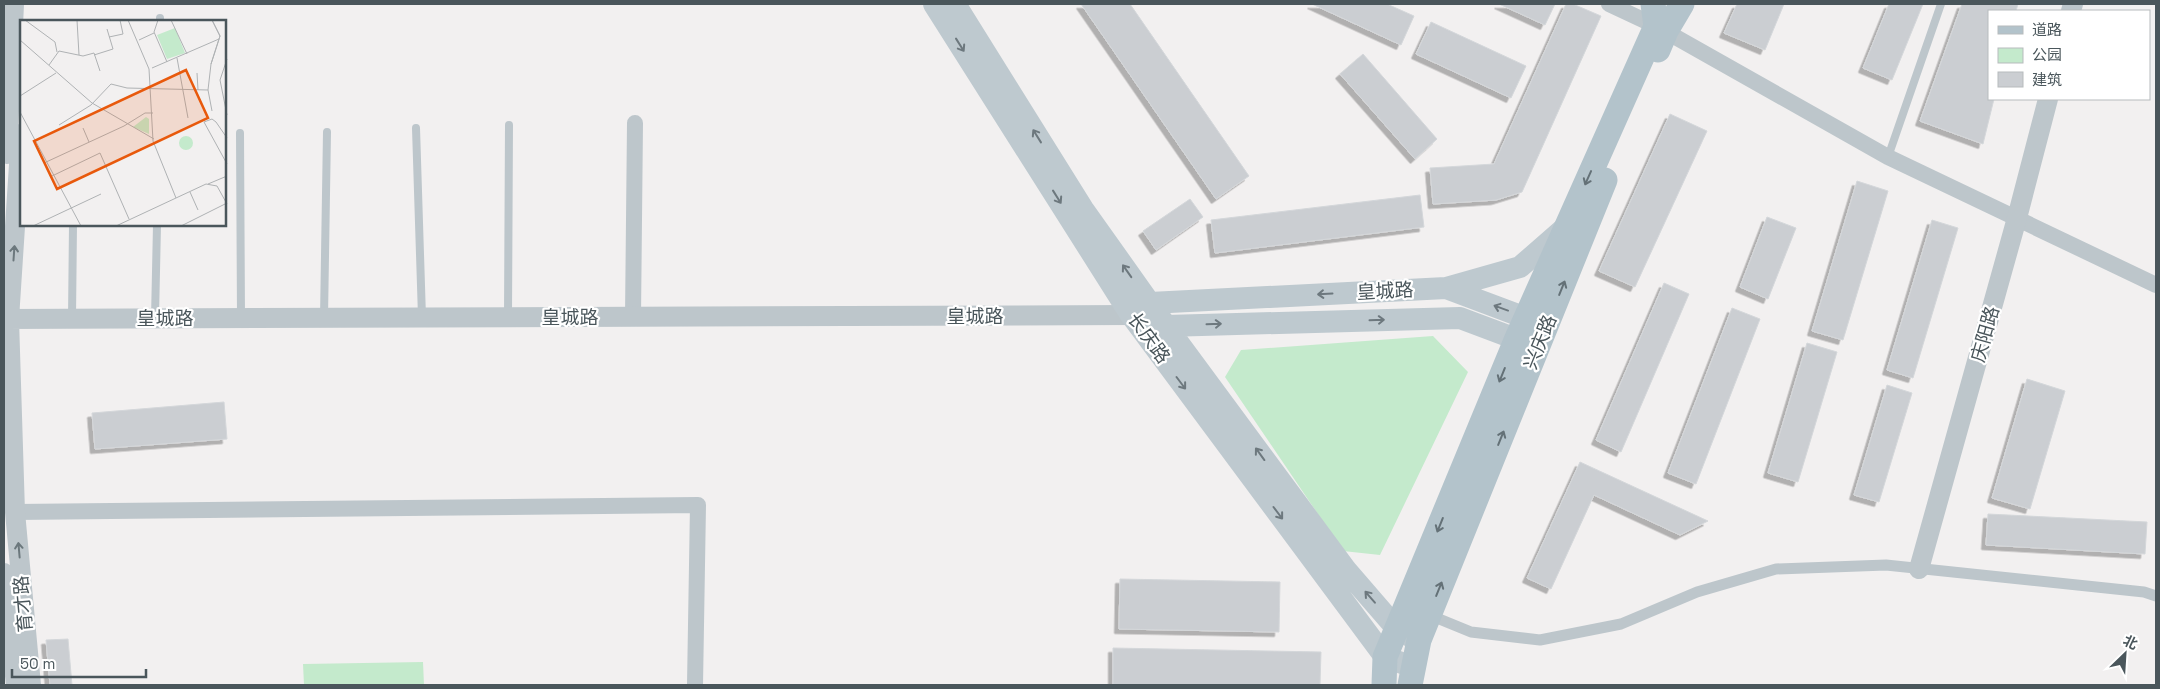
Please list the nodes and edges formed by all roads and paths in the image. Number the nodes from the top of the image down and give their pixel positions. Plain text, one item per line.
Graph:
1 (14, 4) edge
2 (26, 4) edge
3 (934, 4) edge
4 (954, 4) edge
5 (1609, 4) edge
6 (1682, 4) edge
7 (1941, 4) edge
8 (25, 20) edge
9 (1658, 20) edge
10 (2048, 100) edge
11 (635, 123) dead end
12 (509, 125) dead end
13 (416, 128) dead end
14 (328, 132) dead end
15 (240, 134) dead end
16 (20, 146) edge
17 (1888, 157) junction
18 (4, 212) edge
19 (2017, 218) junction
20 (73, 226) edge
21 (156, 226) edge
22 (1567, 226) junction
23 (2156, 285) edge
24 (1446, 288) junction
25 (1150, 303) junction
26 (1131, 316) junction
27 (508, 317) junction
28 (72, 318) junction
29 (155, 318) junction
30 (241, 318) junction
31 (324, 318) junction
32 (422, 318) junction
33 (633, 318) junction
34 (6, 319) edge
35 (1166, 326) junction
36 (1532, 332) junction
37 (15, 512) junction
38 (1919, 569) junction
39 (4, 573) edge
40 (2156, 596) edge
41 (1418, 610) junction
42 (1397, 629) junction
43 (1419, 640) junction
44 (1385, 657) junction
45 (1411, 676) edge
46 (16, 685) edge
47 (30, 685) edge
48 (695, 685) edge
49 (1384, 685) edge

1 - 18 street
2 - 8 street
3 -> 26 main road, 长庆路
25 -> 4 main road
5 - 9 street
6 - 9 main road, 兴庆路
7 - 17 lane
9 - 17 street
9 -> 22 main road, 兴庆路
36 -> 9 main road, 兴庆路
10 - 19 street, 庆阳路
11 - 33 street
12 - 27 lane
13 - 32 lane
14 - 31 lane
15 - 30 lane
34 -> 16 street, 育才路
17 - 19 street
19 - 23 street
19 - 38 street, 庆阳路
20 - 28 lane
21 - 29 lane
22 - 24 main road
22 - 36 main road, 兴庆路
24 -> 25 main road, 皇城路
36 -> 24 main road, 皇城路
25 - 26 main road
25 - 35 main road
26 - 33 street, 皇城路
26 - 35 main road, 皇城路
26 -> 44 main road, 长庆路
27 - 32 street, 皇城路
27 - 33 street, 皇城路
28 - 29 street, 皇城路
28 - 34 street, 皇城路
29 - 30 street, 皇城路
30 - 31 street, 皇城路
31 - 32 street, 皇城路
34 - 37 street, 育才路
35 -> 36 main road, 皇城路
42 -> 35 main road
36 - 41 main road, 兴庆路
47 -> 37 street, 育才路
37 - 48 street
38 - 40 street
38 - 41 street
39 - 46 street
41 - 42 main road, 兴庆路
41 - 43 main road, 兴庆路
42 - 43 main road
42 - 44 main road, 兴庆路
43 - 45 main road, 兴庆路
44 - 45 main road
44 - 49 main road

